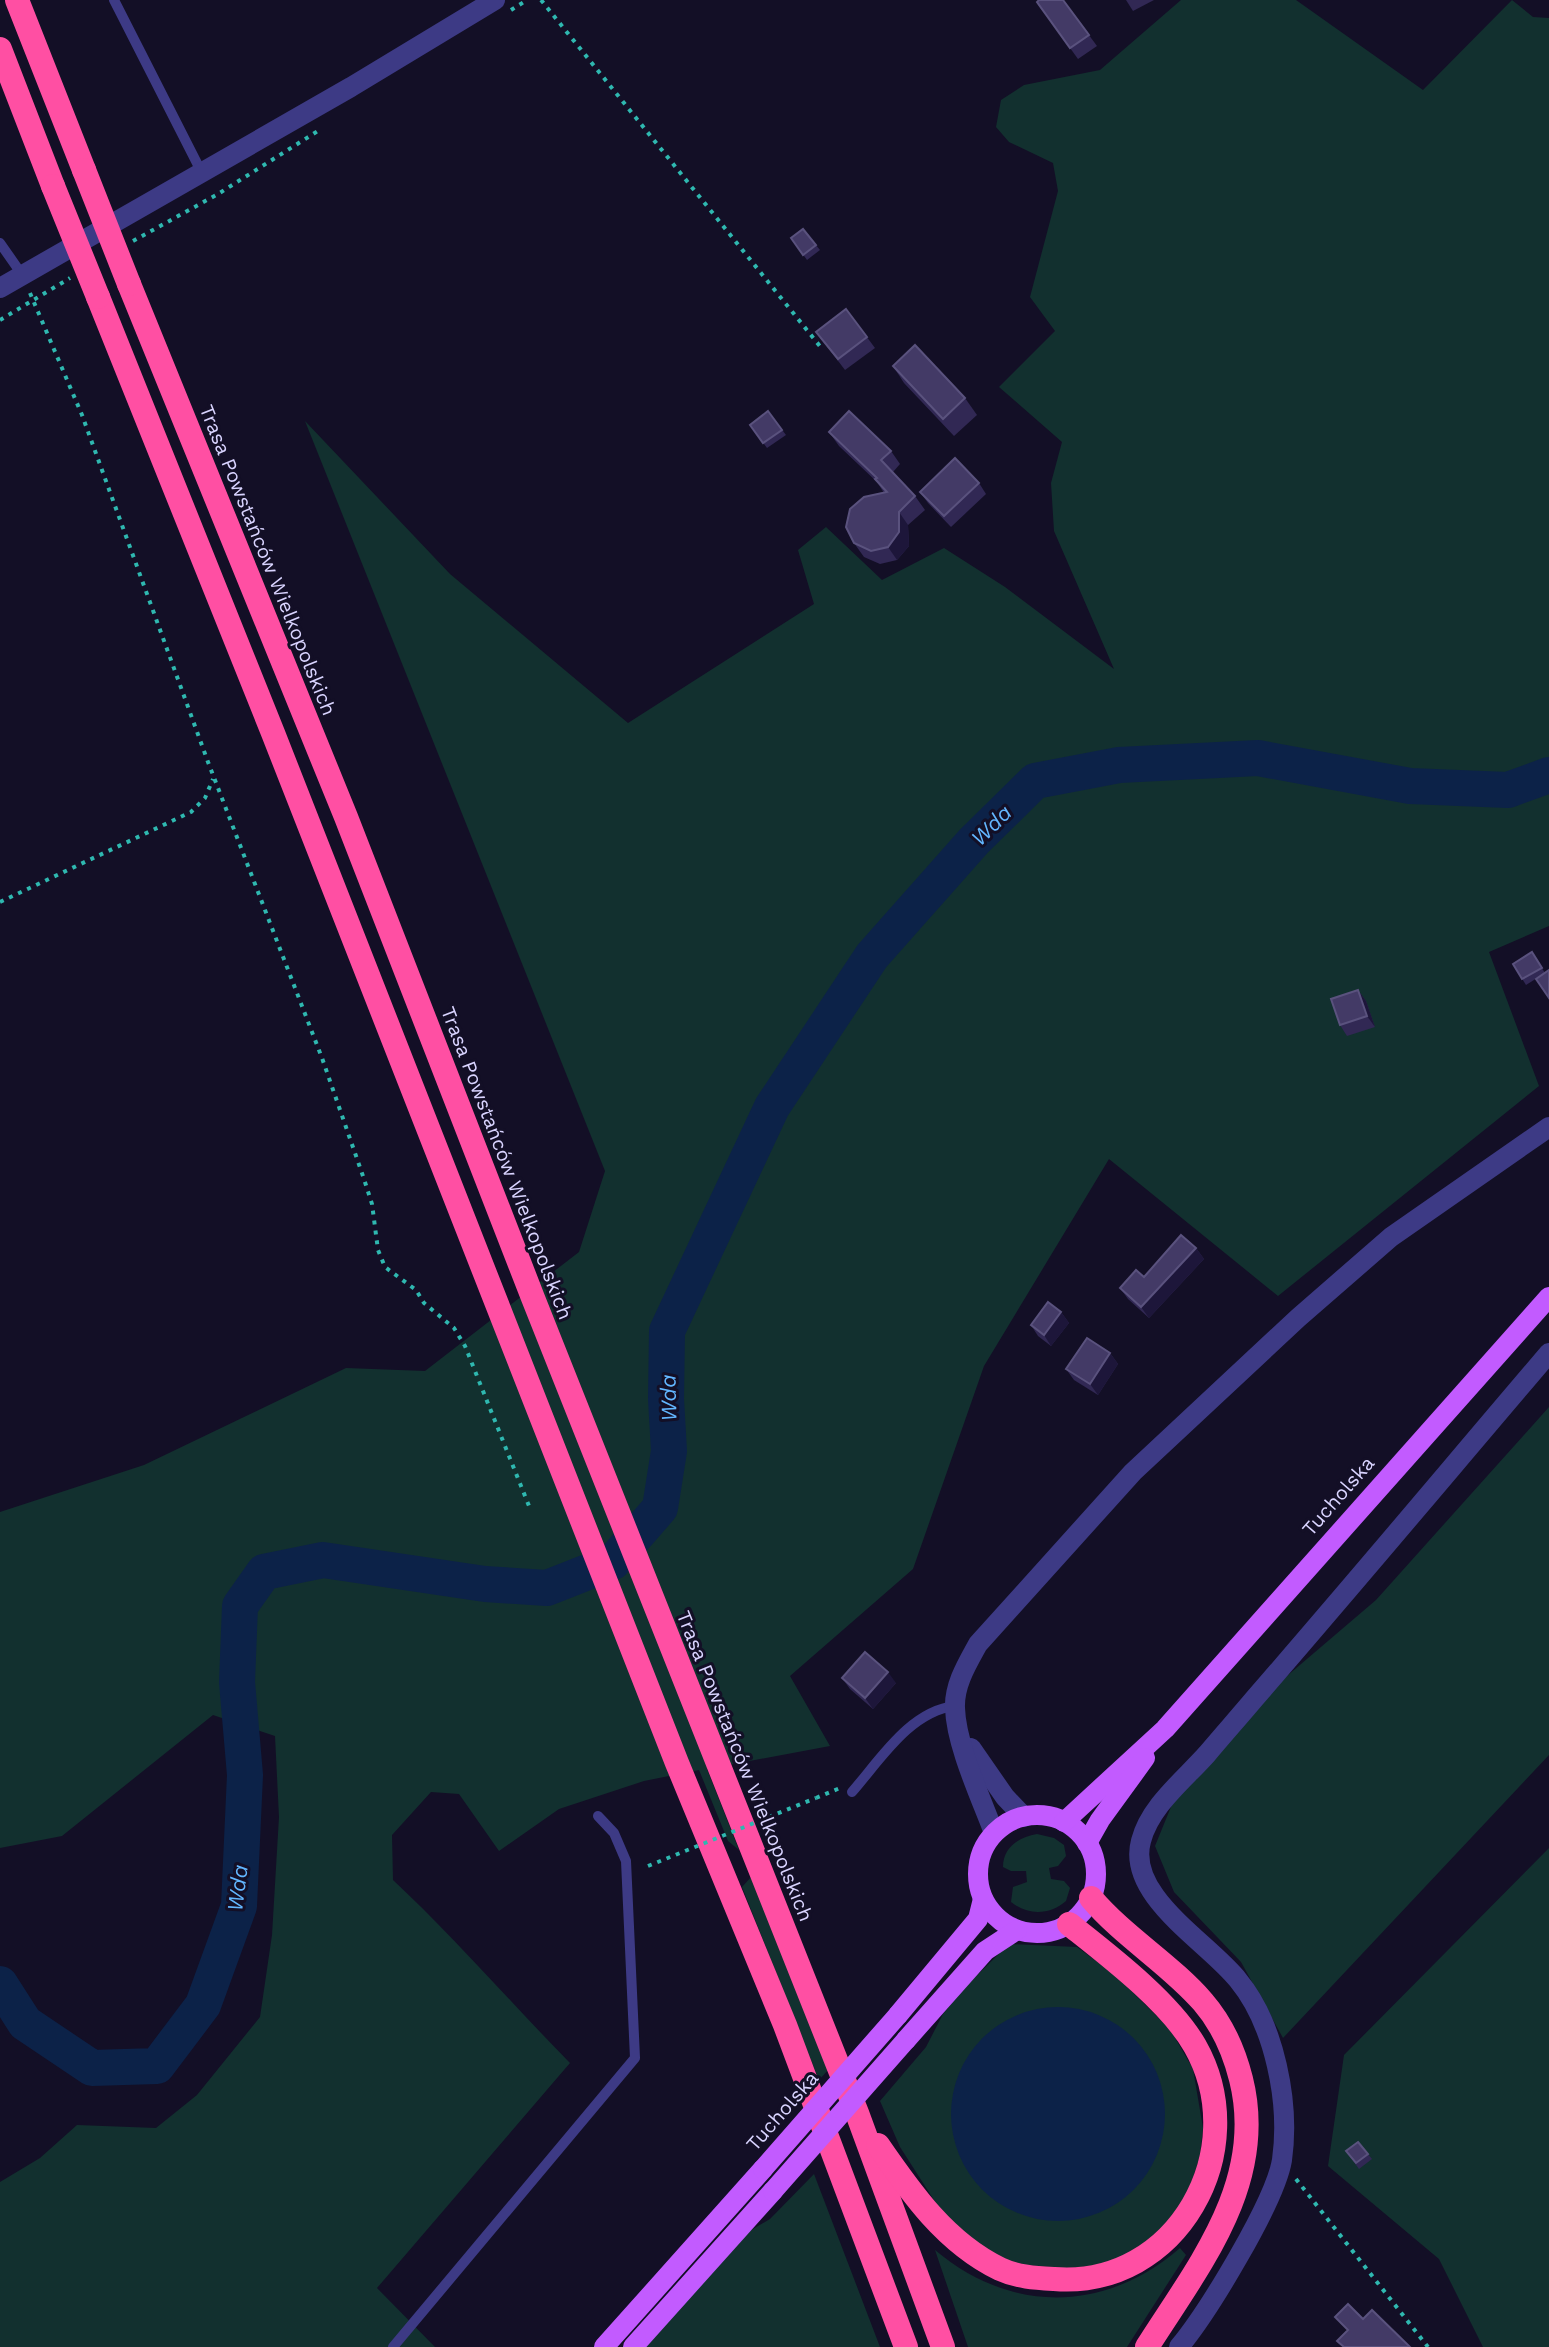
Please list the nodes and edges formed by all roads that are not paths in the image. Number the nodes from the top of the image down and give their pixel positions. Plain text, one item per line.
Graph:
1 (17, 0) edge
2 (114, 0) edge
3 (497, 8) edge
4 (0, 49) edge
5 (202, 173) junction
6 (0, 243) edge
7 (23, 276) junction
8 (0, 288) edge
9 (1549, 1127) edge
10 (1549, 1297) edge
11 (1549, 1353) edge
12 (955, 1706) junction
13 (958, 1729) junction
14 (1165, 1729) junction
15 (852, 1792) road end
16 (598, 1816) dead end
17 (1024, 1817) junction
18 (1064, 1822) junction
19 (994, 1833) junction
20 (1087, 1843) junction
21 (1091, 1898) junction
22 (983, 1899) junction
23 (1069, 1924) junction
24 (1017, 1930) junction
25 (857, 2113) junction
26 (903, 2340) edge
27 (393, 2347) edge
28 (604, 2347) edge
29 (633, 2347) edge
30 (943, 2347) edge
31 (1147, 2347) edge
32 (1179, 2347) edge

1 - 25 highway, Trasa Powstańców Wielkopolskich, bridge
2 - 5 lane
3 - 5 street
4 - 26 highway, bridge
5 - 7 street
6 - 7 lane
7 - 8 street
9 - 12 street
10 - 14 main road, Tucholska
11 - 32 street
12 - 13 street
12 - 15 lane
13 - 17 street
13 - 19 street
14 - 18 main road, Tucholska
14 - 20 main road, Tucholska
16 - 27 lane
17 - 18 main road
17 - 19 main road
18 - 20 main road
19 - 22 main road
20 - 21 main road
21 - 23 main road
21 - 31 highway
22 - 24 main road
22 - 28 main road, Tucholska, bridge
23 - 24 main road
23 - 25 highway
24 - 29 main road, bridge
25 - 30 highway, Trasa Powstańców Wielkopolskich

